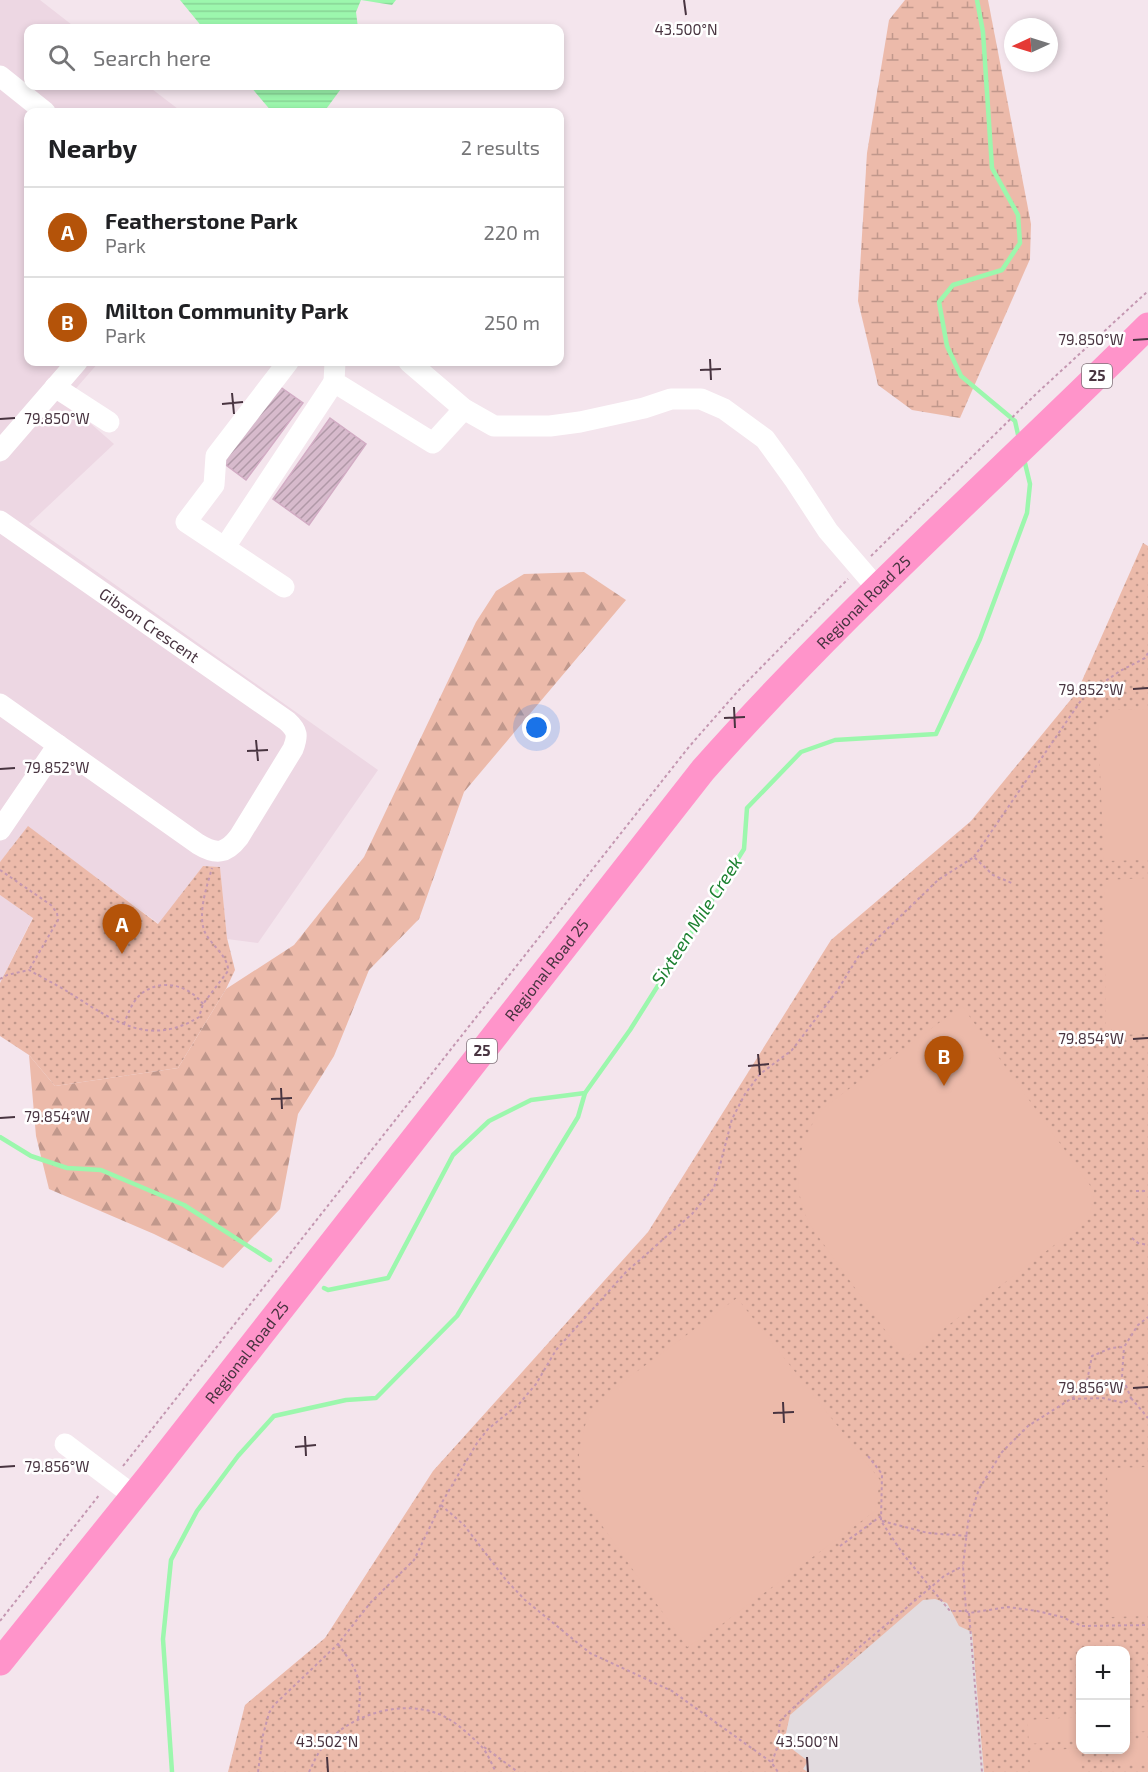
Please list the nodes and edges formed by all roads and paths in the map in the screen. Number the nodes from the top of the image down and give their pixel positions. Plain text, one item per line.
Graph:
1 (0, 76) edge
2 (40, 108) edge
3 (1148, 291) edge
4 (1148, 326) edge
5 (73, 366) edge
6 (285, 366) edge
7 (414, 366) edge
8 (335, 372) edge
9 (55, 387) junction
10 (464, 410) junction
11 (109, 422) dead end
12 (0, 451) edge
13 (972, 457) dead end
14 (0, 521) edge
15 (225, 547) junction
16 (284, 587) dead end
17 (877, 588) junction
18 (1148, 653) edge
19 (0, 704) edge
20 (58, 745) junction
21 (0, 830) edge
22 (974, 857) junction
23 (212, 868) dead end
24 (0, 870) edge
25 (1014, 884) dead end
26 (29, 970) junction
27 (0, 980) edge
28 (202, 1004) junction
29 (124, 1025) junction
30 (1136, 1191) dead end
31 (1148, 1191) edge
32 (1132, 1238) dead end
33 (1148, 1245) edge
34 (1148, 1317) edge
35 (1124, 1347) junction
36 (1131, 1398) junction
37 (1069, 1400) junction
38 (1148, 1418) edge
39 (65, 1444) dead end
40 (868, 1456) dead end
41 (134, 1496) junction
42 (441, 1504) junction
43 (881, 1516) junction
44 (881, 1521) junction
45 (968, 1536) junction
46 (840, 1546) dead end
47 (963, 1566) junction
48 (930, 1588) junction
49 (968, 1612) junction
50 (1148, 1625) edge
51 (338, 1644) junction
52 (0, 1662) edge
53 (358, 1719) junction
54 (481, 1746) junction
55 (771, 1762) junction
56 (258, 1772) edge
57 (309, 1772) edge
58 (496, 1772) edge
59 (518, 1772) edge
60 (778, 1772) edge
61 (982, 1772) edge

1 - 2 street
3 - 13 path
4 - 17 main road, Regional Road 25 / 25
5 - 9 street
6 - 15 street
7 - 10 street
8 - 10 street
8 - 15 street
9 - 11 street
9 - 12 street
10 - 17 street
14 - 20 street, Gibson Crescent
15 - 16 street
17 - 41 main road, Regional Road 25 / 25
18 - 22 path
19 - 20 street
20 - 21 street
22 - 25 path
22 - 42 path
23 - 28 path
24 - 26 path
26 - 27 path
26 - 29 path
28 - 29 path
28 - 29 path
30 - 31 path
32 - 33 path
34 - 35 path
35 - 36 path
35 - 37 path
36 - 37 path
36 - 38 path
37 - 45 path
39 - 41 street
40 - 43 path
41 - 52 main road, Regional Road 25 / 25
42 - 51 path
42 - 55 path
43 - 44 path
43 - 46 path
44 - 45 path
44 - 48 path
45 - 47 path
47 - 48 path
47 - 49 path
48 - 49 path
48 - 55 path
49 - 50 path
49 - 61 path
51 - 53 path
51 - 56 path
53 - 54 path
53 - 57 path
54 - 58 path
54 - 59 path
55 - 60 path

